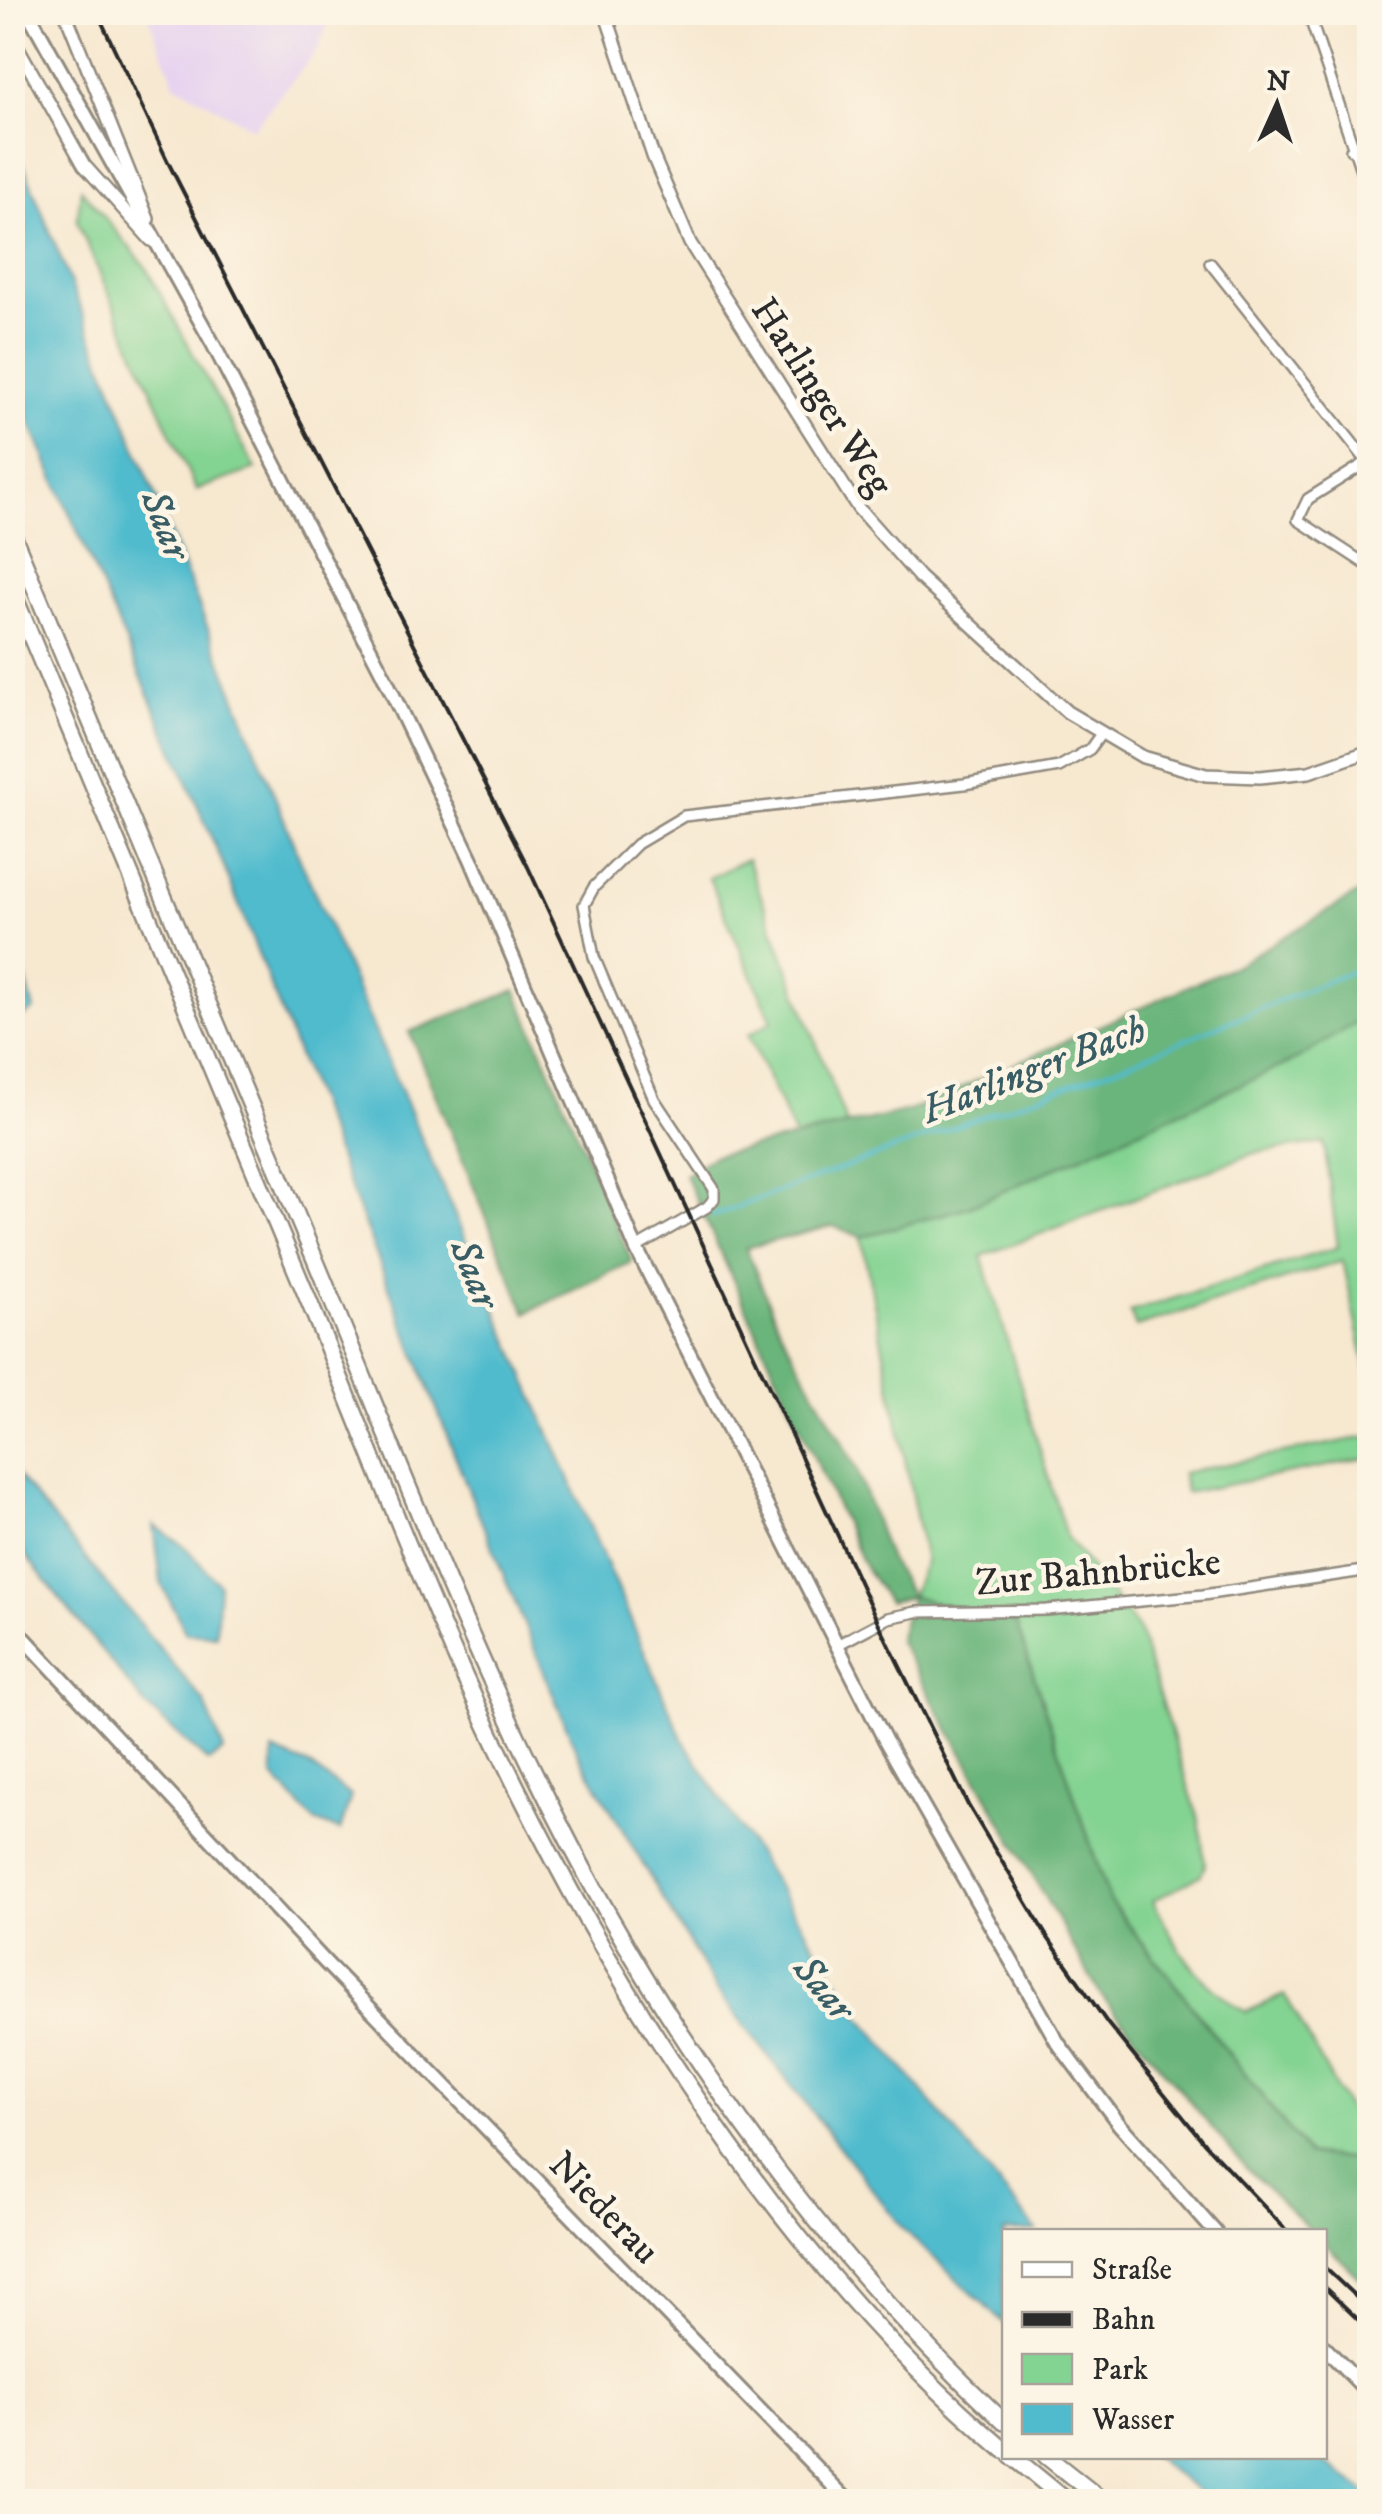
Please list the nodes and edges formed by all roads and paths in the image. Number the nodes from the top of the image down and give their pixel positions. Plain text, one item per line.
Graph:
1 (28, 12) edge
2 (65, 12) edge
3 (605, 12) edge
4 (1308, 12) edge
5 (12, 37) edge
6 (1351, 150) junction
7 (1370, 150) edge
8 (1370, 198) edge
9 (161, 250) junction
10 (1210, 263) dead end
11 (1368, 464) edge
12 (12, 534) edge
13 (1370, 566) edge
14 (12, 591) edge
15 (1100, 735) junction
16 (1370, 751) edge
17 (636, 1248) junction
18 (1370, 1570) edge
19 (12, 1625) edge
20 (837, 1644) junction
21 (1212, 2229) edge
22 (1327, 2349) edge
23 (1370, 2394) edge
24 (1002, 2420) edge
25 (1002, 2448) edge
26 (1016, 2459) edge
27 (1050, 2459) edge
28 (849, 2502) edge
29 (1068, 2502) edge
30 (1104, 2502) edge

1 - 9 main road
2 - 9 street
3 - 15 street, Harlinger Weg
4 - 6 street
5 - 9 street
6 - 7 street
6 - 8 street
9 - 17 main road
10 - 11 street
11 - 13 street
12 - 24 highway
14 - 25 highway
15 - 16 street, Harlinger Weg
15 - 17 street
17 - 20 main road
18 - 20 street, Zur Bahnbrücke
19 - 28 main road, Niederau
20 - 21 main road
22 - 23 main road
26 - 29 highway
27 - 30 highway

